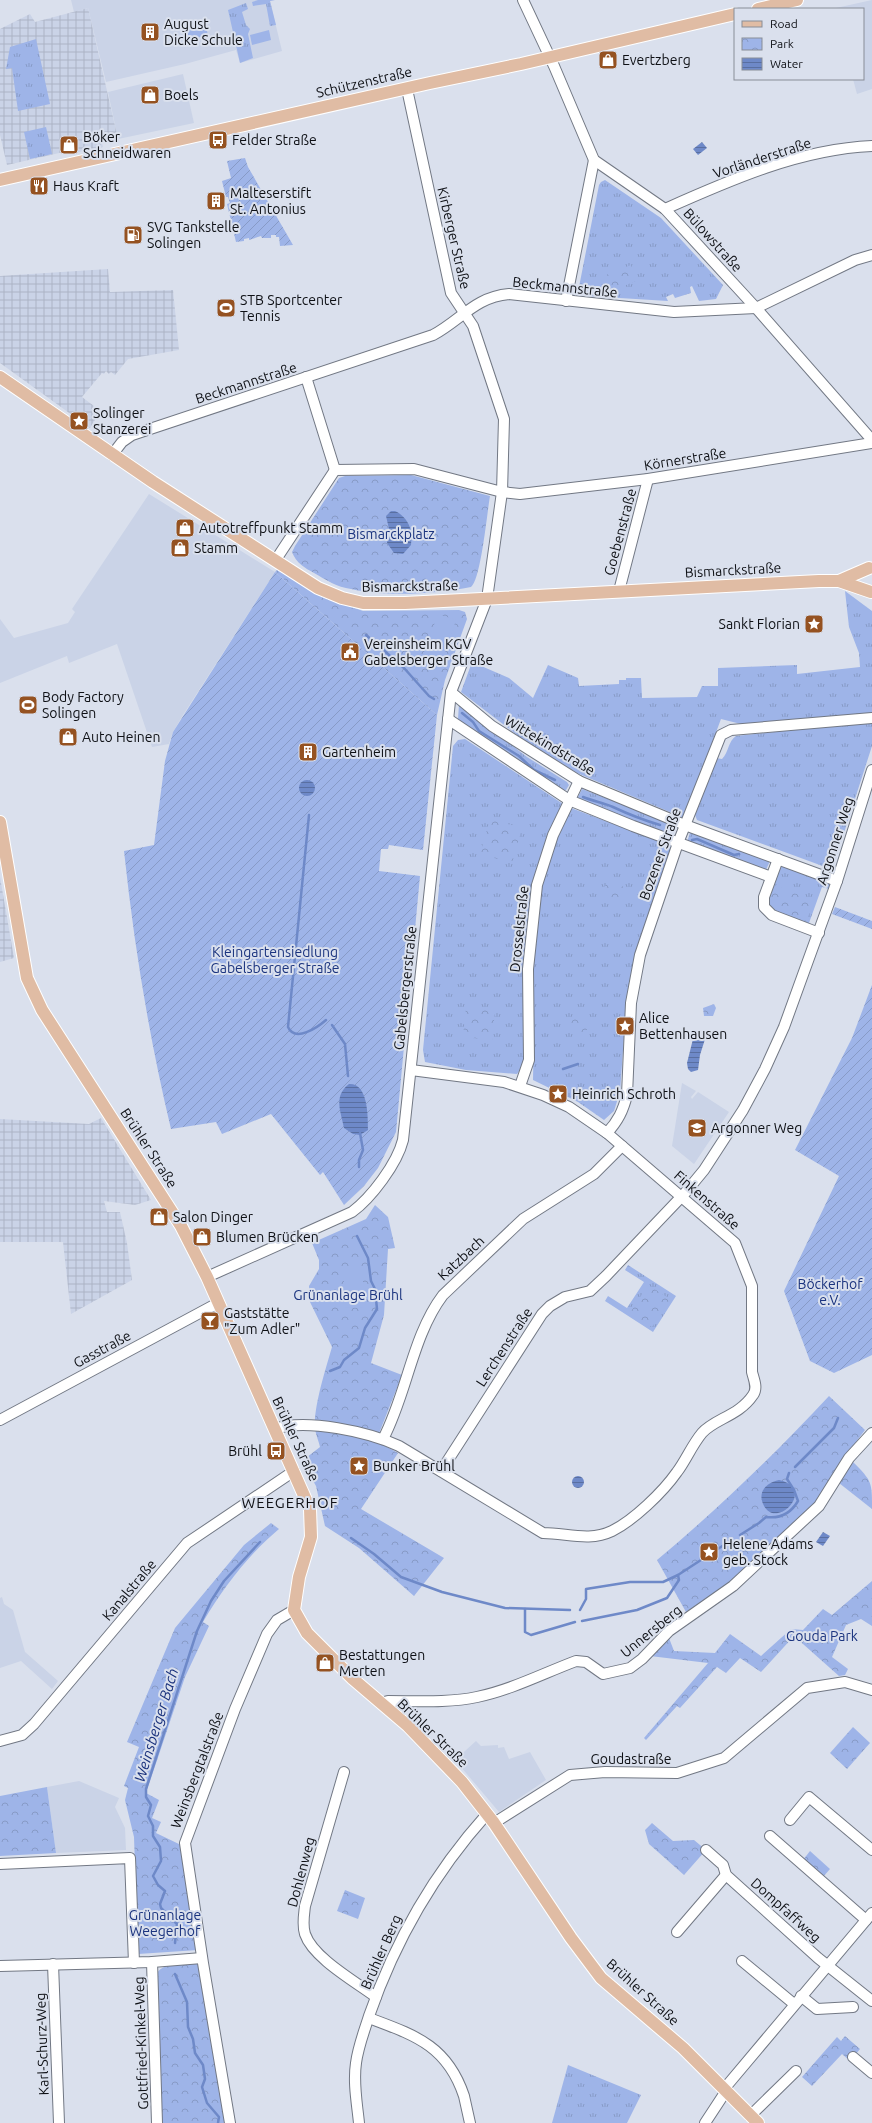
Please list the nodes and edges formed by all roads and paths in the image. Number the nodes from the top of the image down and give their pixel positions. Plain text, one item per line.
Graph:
1 (523, 0) edge
2 (797, 0) edge
3 (762, 8) edge
4 (734, 14) edge
5 (550, 57) junction
6 (407, 89) junction
7 (872, 146) edge
8 (594, 160) junction
9 (0, 180) edge
10 (665, 209) junction
11 (872, 255) edge
12 (566, 301) junction
13 (756, 308) junction
14 (464, 315) junction
15 (0, 377) edge
16 (306, 378) junction
17 (872, 441) edge
18 (112, 455) junction
19 (335, 470) junction
20 (648, 479) junction
21 (502, 492) junction
22 (275, 561) junction
23 (870, 565) edge
24 (839, 581) junction
25 (619, 591) junction
26 (872, 593) edge
27 (487, 599) junction
28 (451, 692) junction
29 (872, 718) edge
30 (448, 719) junction
31 (872, 770) edge
32 (579, 781) junction
33 (569, 800) junction
34 (0, 822) edge
35 (685, 825) junction
36 (678, 843) junction
37 (778, 859) junction
38 (771, 877) junction
39 (837, 881) junction
40 (819, 933) junction
41 (411, 1070) junction
42 (520, 1086) junction
43 (607, 1133) junction
44 (622, 1146) junction
45 (681, 1197) junction
46 (207, 1277) junction
47 (218, 1303) junction
48 (0, 1420) edge
49 (274, 1429) junction
50 (872, 1433) edge
51 (383, 1439) junction
52 (294, 1471) junction
53 (441, 1471) junction
54 (294, 1610) junction
55 (872, 1690) edge
56 (381, 1704) junction
57 (0, 1741) edge
58 (344, 1772) dead end
59 (490, 1818) junction
60 (790, 1820) dead end
61 (770, 1836) dead end
62 (706, 1850) dead end
63 (872, 1850) edge
64 (0, 1864) edge
65 (726, 1875) junction
66 (869, 1916) edge
67 (677, 1932) dead end
68 (202, 1958) junction
69 (742, 1961) dead end
70 (152, 1962) junction
71 (134, 1963) junction
72 (53, 1964) junction
73 (828, 1965) junction
74 (0, 1966) edge
75 (801, 1996) junction
76 (376, 1997) junction
77 (872, 2001) edge
78 (794, 2004) junction
79 (853, 2007) dead end
80 (369, 2018) junction
81 (853, 2057) dead end
82 (796, 2072) dead end
83 (872, 2073) edge
84 (725, 2090) junction
85 (754, 2120) edge
86 (58, 2123) edge
87 (157, 2123) edge
88 (230, 2123) edge
89 (359, 2123) edge
90 (470, 2123) edge
91 (705, 2123) edge

1 - 5 street
2 - 3 main road
4 - 5 main road, Schützenstraße
5 - 6 main road, Schützenstraße
5 - 8 street
6 - 9 main road, Schützenstraße
6 - 14 street, Kirberger Straße
7 - 10 street, Vorländerstraße
8 - 10 street, Bülowstraße
8 - 12 street
10 - 13 street, Bülowstraße
11 - 13 street, Beckmannstraße
12 - 13 street, Beckmannstraße
12 - 14 street, Beckmannstraße
13 - 17 street, Bülowstraße
14 - 16 street, Beckmannstraße
14 - 21 street, Kirberger Straße
15 - 18 main road, Bismarckstraße
16 - 18 street, Beckmannstraße
16 - 19 street
17 - 20 street, Körnerstraße
18 - 22 main road, Bismarckstraße
19 - 21 street
19 - 22 street
20 - 21 street, Körnerstraße
20 - 25 street, Goebenstraße
21 - 27 street, Kirberger Straße
22 - 27 main road, Bismarckstraße
23 - 24 main road, Bismarckstraße
23 - 26 main road
24 - 25 main road, Bismarckstraße
24 - 26 main road, Bismarckstraße
25 - 27 main road, Bismarckstraße
27 - 28 street, Gabelsbergerstraße
28 - 30 street, Gabelsbergerstraße
28 - 32 street, Wittekindstraße
29 - 35 street, Bozener Straße
30 - 33 street
30 - 41 street, Gabelsbergerstraße
31 - 39 street, Argonner Weg
32 - 33 street, Drosselstraße
32 - 35 street, Wittekindstraße
33 - 36 street
33 - 42 street, Drosselstraße
34 - 46 main road, Brühler Straße
35 - 36 street, Bozener Straße
35 - 37 street, Wittekindstraße
36 - 38 street
36 - 43 street, Bozener Straße
37 - 38 street
37 - 39 street, Wittekindstraße
38 - 40 street
39 - 40 street, Argonner Weg
40 - 45 street, Argonner Weg
41 - 42 street, Finkenstraße
41 - 46 street, Gabelsbergerstraße
42 - 43 street, Finkenstraße
43 - 44 street, Finkenstraße
44 - 45 street, Finkenstraße
44 - 51 street, Katzbach
45 - 53 street, Lerchenstraße
45 - 53 street, Finkenstraße
46 - 47 main road, Brühler Straße
47 - 48 street, Gasstraße
47 - 49 main road, Brühler Straße
49 - 51 street
49 - 52 main road, Brühler Straße
50 - 56 street, Unnersberg
51 - 53 street
52 - 54 main road, Brühler Straße
52 - 57 street, Kanalstraße
54 - 56 main road, Brühler Straße
54 - 68 street, Weinsbergtalstraße
55 - 59 street, Goudastraße
56 - 59 main road, Brühler Straße
58 - 76 street, Dohlenweg
59 - 76 street, Brühler Berg
59 - 84 main road, Brühler Straße
60 - 63 street
61 - 66 street
62 - 65 street, Dompfaffweg
64 - 71 street, Gottfried-Kinkel-Weg
65 - 67 street
65 - 73 street, Dompfaffweg
66 - 73 street
68 - 70 street
68 - 88 street, Weinsbergtalstraße
69 - 78 street
70 - 71 street
70 - 87 street, Gottfried-Kinkel-Weg
71 - 72 street
72 - 74 street
72 - 86 street, Karl-Schurz-Weg
73 - 75 street
73 - 77 street, Dompfaffweg
75 - 78 street
75 - 79 street
76 - 80 street, Brühler Berg
78 - 84 street
80 - 89 street, Brühler Berg
80 - 90 street
81 - 83 street
82 - 85 street, Brühler Straße
84 - 85 main road, Brühler Straße
84 - 91 street

